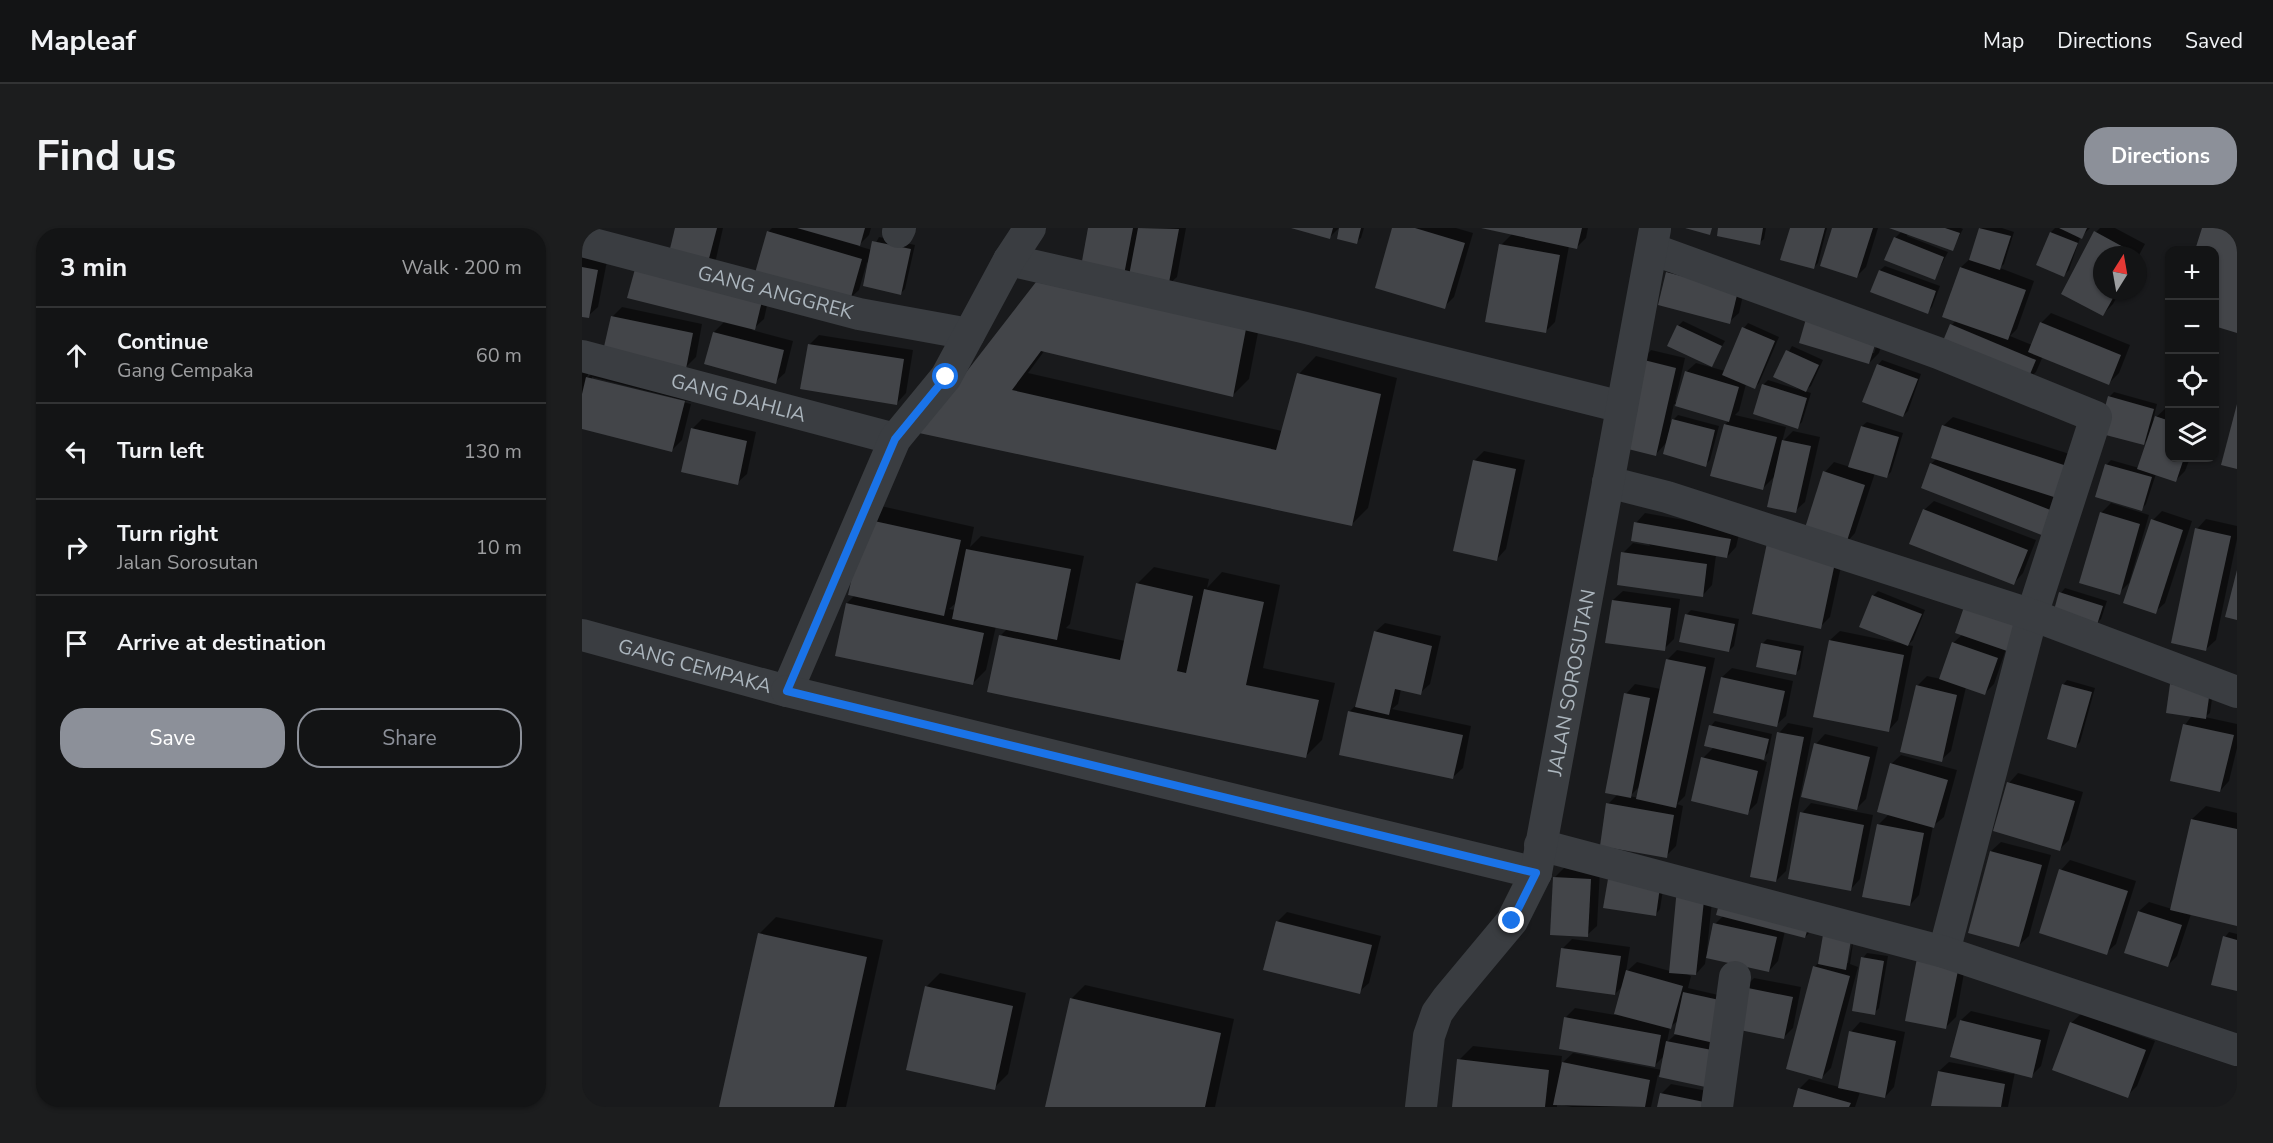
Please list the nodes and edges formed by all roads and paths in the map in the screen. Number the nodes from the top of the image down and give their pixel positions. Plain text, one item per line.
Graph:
1 (1030, 228) edge
2 (1653, 238) edge
3 (582, 242) edge
4 (1009, 260) junction
5 (969, 334) junction
6 (582, 356) edge
7 (1622, 407) junction
8 (895, 439) junction
9 (1608, 482) junction
10 (2032, 615) junction
11 (582, 635) edge
12 (787, 691) junction
13 (2237, 692) edge
14 (1538, 859) junction
15 (1944, 952) junction
16 (1735, 977) dead end
17 (2237, 1050) edge
18 (1421, 1107) edge
19 (1717, 1107) edge

1 - 4 street, GANG CEMPAKA
2 - 7 street, JALAN SOROSUTAN
2 - 10 street
3 - 5 street, GANG ANGGREK
4 - 5 street, GANG CEMPAKA
4 - 7 street
5 - 8 street, GANG CEMPAKA
6 - 8 street, GANG DAHLIA
7 - 9 street, JALAN SOROSUTAN
8 - 12 street, GANG CEMPAKA
9 - 10 street
9 - 14 street, JALAN SOROSUTAN
10 - 13 street
10 - 15 street
11 - 12 street, GANG CEMPAKA
12 - 14 street
14 - 15 street
14 - 18 street, JALAN SOROSUTAN
15 - 17 street
16 - 19 street

